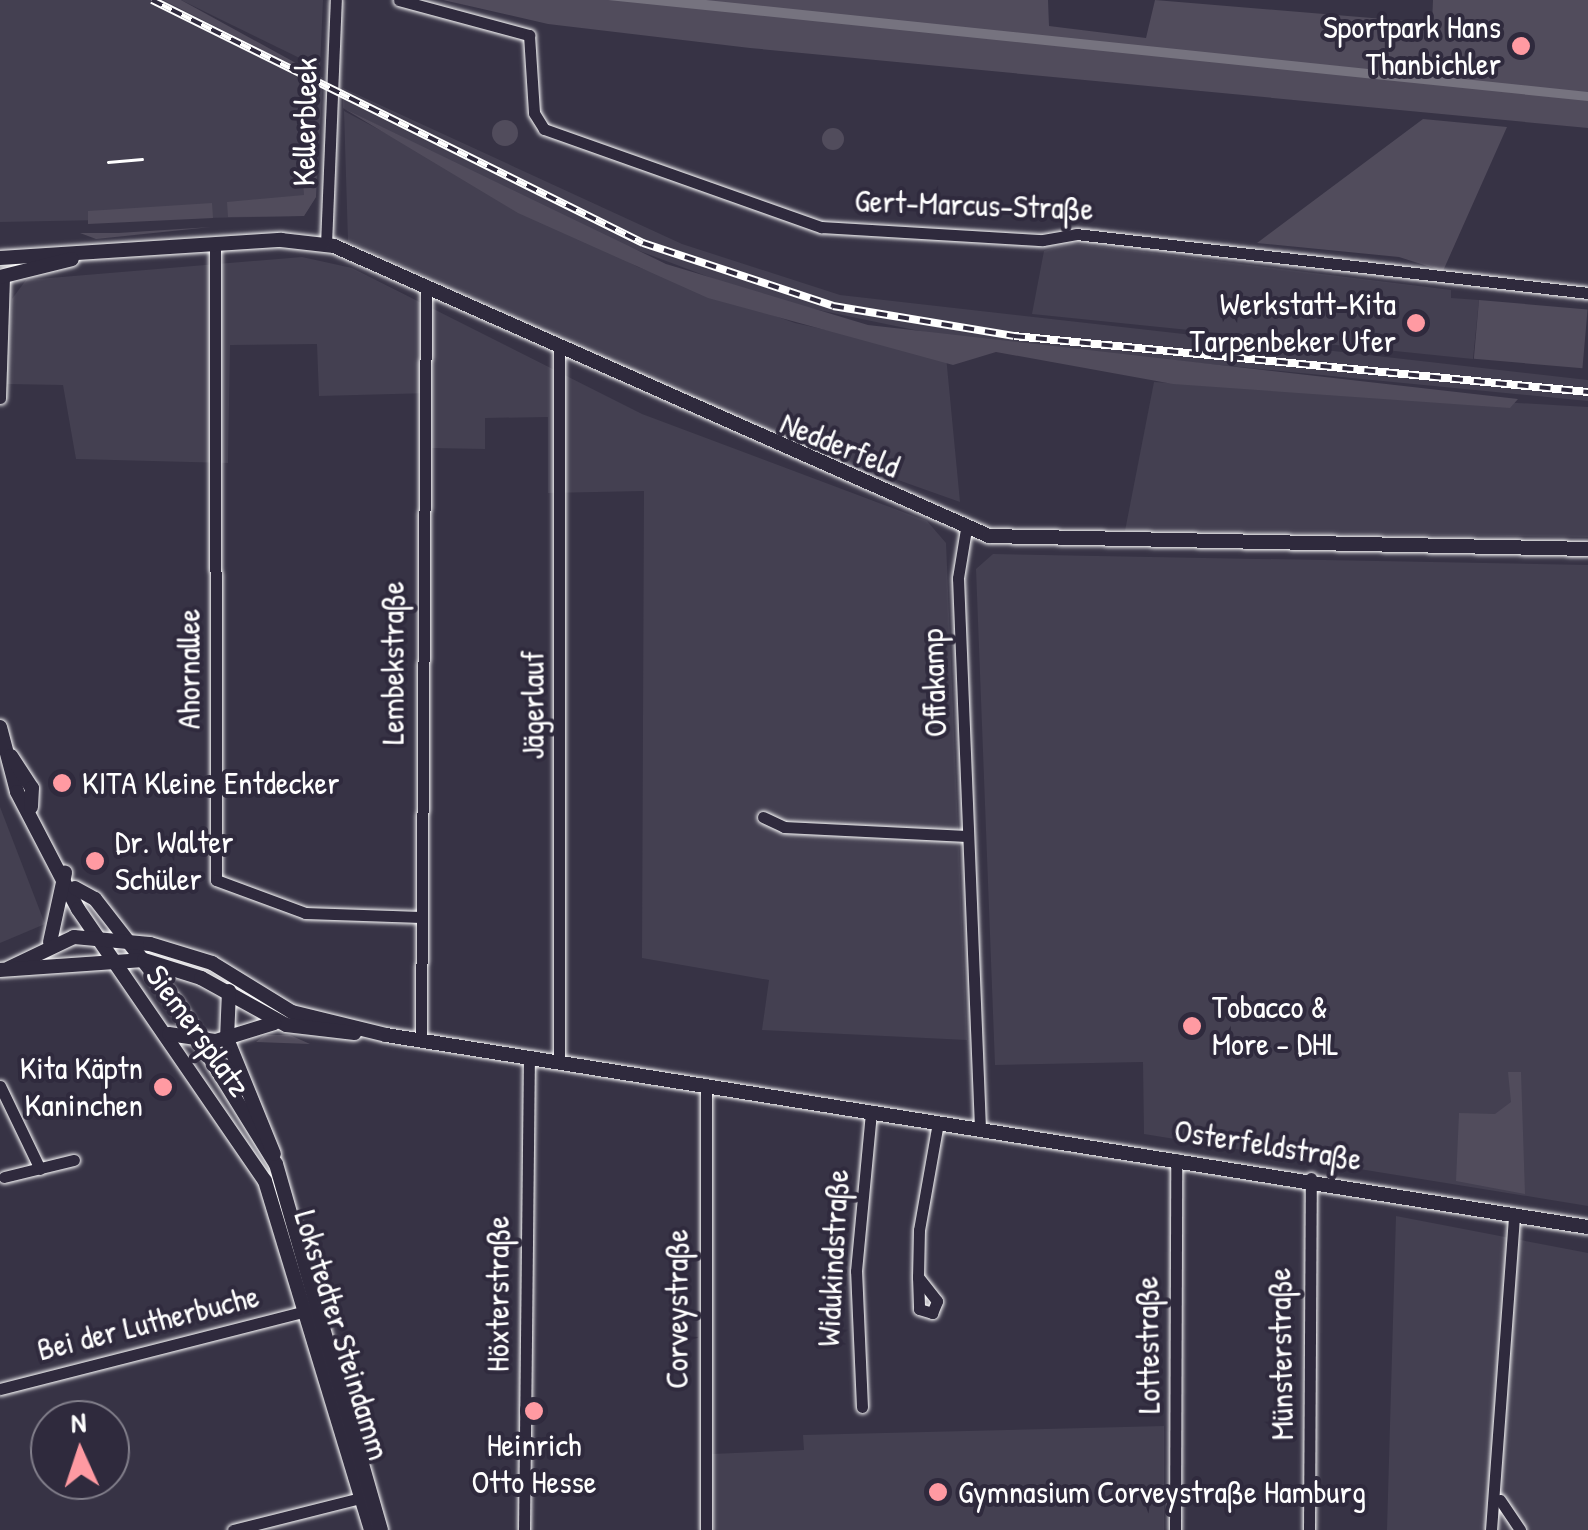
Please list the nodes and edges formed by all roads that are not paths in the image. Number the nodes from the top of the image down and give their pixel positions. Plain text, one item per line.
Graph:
1 (336, 0) edge
2 (400, 0) edge
3 (326, 244) junction
4 (215, 245) junction
5 (108, 252) junction
6 (0, 255) edge
7 (2, 276) edge
8 (426, 286) junction
9 (1588, 294) edge
10 (559, 348) junction
11 (0, 398) edge
12 (966, 529) junction
13 (1588, 548) edge
14 (0, 728) edge
15 (764, 817) dead end
16 (967, 836) junction
17 (64, 872) junction
18 (75, 888) junction
19 (421, 917) junction
20 (96, 937) junction
21 (50, 942) junction
22 (115, 944) junction
23 (144, 960) junction
24 (220, 968) junction
25 (5, 969) edge
26 (229, 994) junction
27 (281, 1024) junction
28 (169, 1034) junction
29 (386, 1035) junction
30 (227, 1038) junction
31 (203, 1040) junction
32 (421, 1041) junction
33 (529, 1058) junction
34 (559, 1062) junction
35 (0, 1086) edge
36 (706, 1087) junction
37 (871, 1111) junction
38 (938, 1122) junction
39 (980, 1129) junction
40 (254, 1158) joint
41 (1176, 1158) junction
42 (74, 1160) dead end
43 (276, 1164) junction
44 (40, 1169) junction
45 (4, 1177) dead end
46 (1310, 1178) junction
47 (1514, 1215) junction
48 (1588, 1227) edge
49 (918, 1276) dead end
50 (309, 1310) junction
51 (0, 1389) edge
52 (862, 1407) dead end
53 (364, 1497) junction
54 (1500, 1500) junction
55 (232, 1530) edge
56 (371, 1530) edge
57 (381, 1530) edge
58 (524, 1530) edge
59 (706, 1530) edge
60 (1175, 1530) edge
61 (1310, 1530) edge
62 (1492, 1530) edge
63 (1520, 1530) edge

1 - 3 street, Kellerbleek
2 - 9 street, Gert-Marcus-Straße
3 - 4 main road, Nedderfeld
3 - 8 main road, Nedderfeld
4 - 5 main road, Nedderfeld
4 - 19 street, Ahornallee
5 - 6 main road, Nedderfeld
5 - 7 main road, Nedderfeld
7 - 11 street
8 - 10 main road, Nedderfeld
8 - 19 street, Lembekstraße
10 - 12 main road, Nedderfeld
10 - 34 street, Jägerlauf
12 - 13 main road, Nedderfeld
12 - 16 street, Offakamp
14 - 17 main road
15 - 16 street
16 - 39 street, Offakamp
17 - 18 main road
17 - 21 main road
18 - 20 main road, Siemersplatz
18 - 22 main road
19 - 32 street, Lembekstraße
20 - 21 main road
20 - 22 main road, Siemersplatz
21 - 25 main road
22 - 23 main road, Siemersplatz
22 - 23 main road
22 - 24 main road, Osterfeldstraße
22 - 25 main road
22 - 28 main road, Siemersplatz
23 - 26 main road, Osterfeldstraße
23 - 31 main road, Siemersplatz
24 - 26 main road
24 - 29 main road, Osterfeldstraße
26 - 27 main road, Osterfeldstraße
26 - 30 main road
27 - 29 main road, Osterfeldstraße
27 - 30 main road
28 - 31 main road
28 - 40 main road, Siemersplatz
29 - 32 main road, Osterfeldstraße
30 - 31 main road
30 - 43 main road
31 - 43 main road, Siemersplatz
32 - 33 main road, Osterfeldstraße
33 - 34 main road, Osterfeldstraße
33 - 58 street, Höxterstraße
34 - 36 main road, Osterfeldstraße
35 - 44 street
36 - 37 main road, Osterfeldstraße
36 - 59 street, Corveystraße
37 - 38 main road, Osterfeldstraße
37 - 52 street, Widukindstraße
38 - 39 main road, Osterfeldstraße
38 - 49 street
39 - 41 main road, Osterfeldstraße
40 - 50 main road, Lokstedter Steindamm
41 - 46 main road, Osterfeldstraße
41 - 60 street, Lottestraße
42 - 44 street
43 - 57 main road, Lokstedter Steindamm
44 - 45 street
46 - 47 main road, Osterfeldstraße
46 - 61 street, Münsterstraße
47 - 48 main road, Osterfeldstraße
47 - 54 street
50 - 51 street, Bei der Lutherbuche
50 - 53 main road, Lokstedter Steindamm
53 - 55 street
53 - 56 main road, Lokstedter Steindamm
54 - 62 street
54 - 63 street

